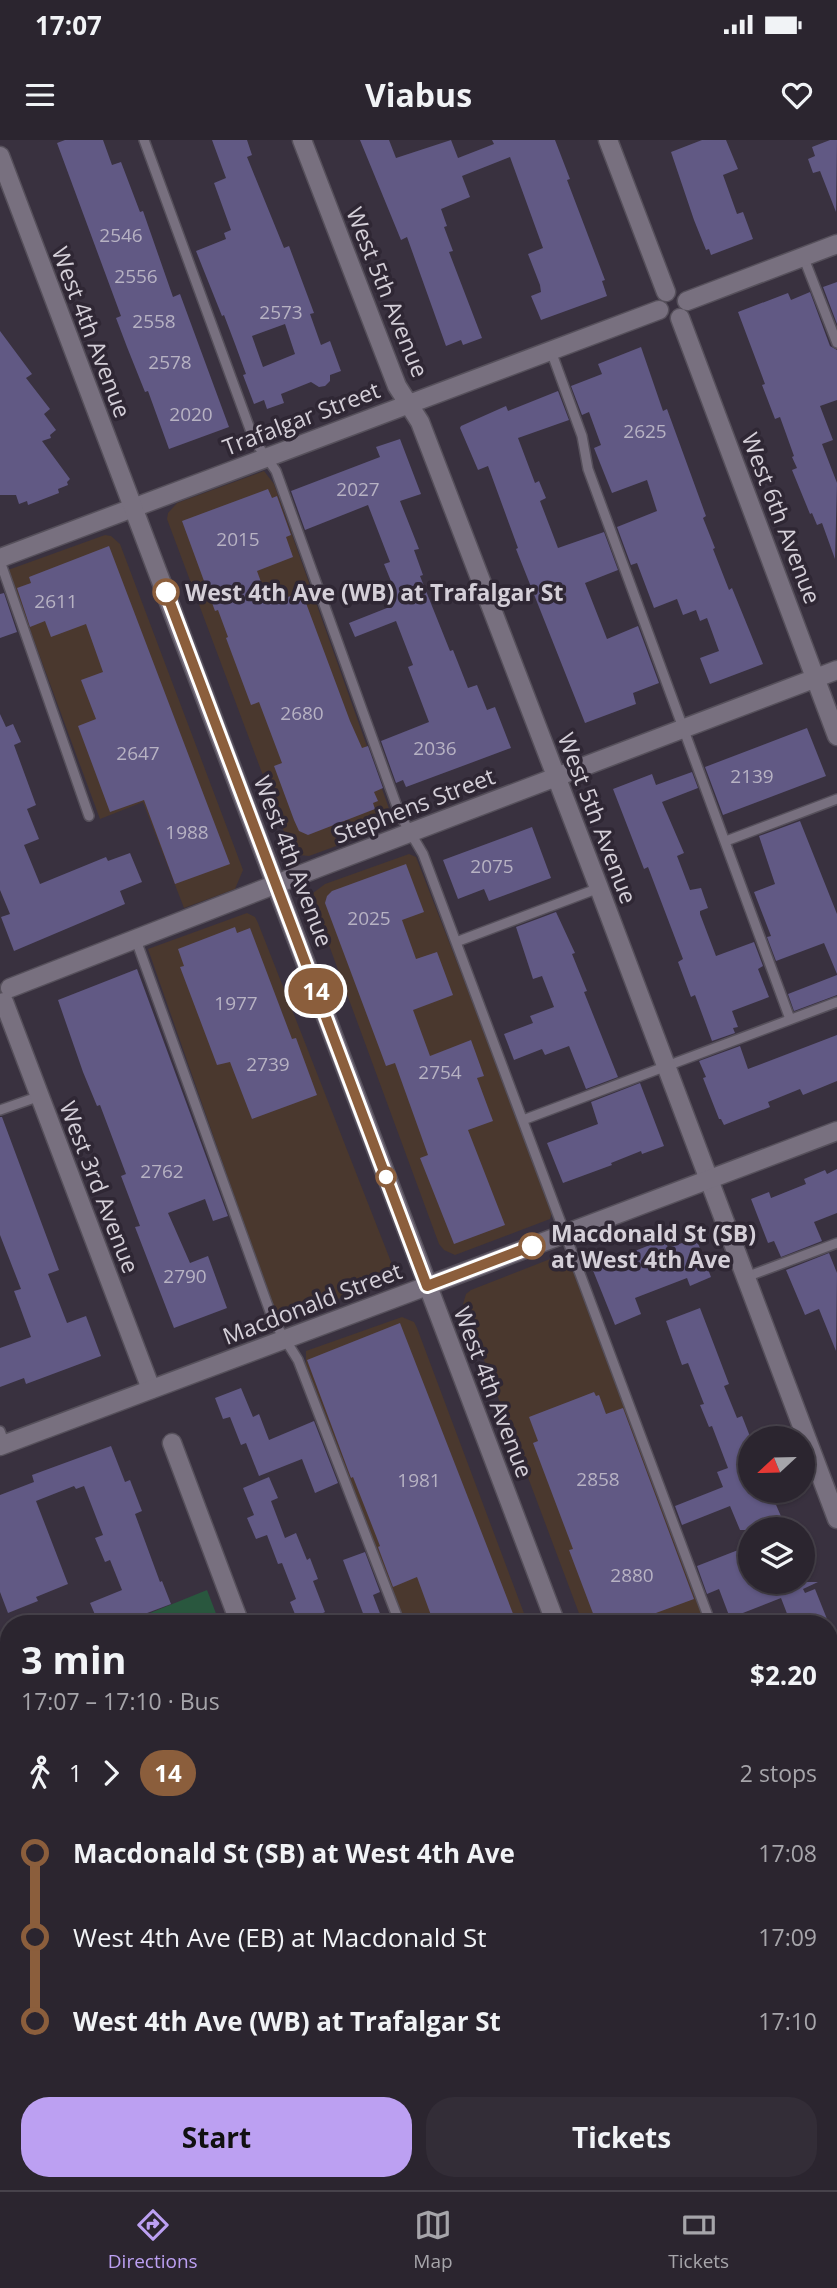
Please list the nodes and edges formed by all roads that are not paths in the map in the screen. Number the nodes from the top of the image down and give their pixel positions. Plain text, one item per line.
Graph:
1 (144, 140) edge
2 (302, 140) edge
3 (608, 140) edge
4 (0, 156) edge
5 (837, 244) edge
6 (803, 256) junction
7 (666, 292) junction
8 (687, 301) junction
9 (659, 310) junction
10 (680, 318) junction
11 (837, 343) edge
12 (551, 351) junction
13 (408, 404) junction
14 (265, 458) junction
15 (134, 507) junction
16 (0, 559) edge
17 (837, 670) edge
18 (815, 678) junction
19 (685, 728) junction
20 (837, 736) edge
21 (556, 777) junction
22 (837, 799) edge
23 (89, 816) dead end
24 (411, 832) junction
25 (726, 841) junction
26 (276, 884) junction
27 (600, 888) junction
28 (136, 940) junction
29 (456, 942) junction
30 (3, 993) edge
31 (837, 1002) edge
32 (790, 1019) junction
33 (666, 1067) junction
34 (40, 1096) junction
35 (0, 1111) edge
36 (523, 1120) junction
37 (837, 1131) edge
38 (708, 1179) junction
39 (565, 1233) junction
40 (837, 1244) edge
41 (746, 1277) junction
42 (427, 1286) junction
43 (284, 1340) junction
44 (151, 1389) junction
45 (2, 1440) edge
46 (172, 1443) dead end
47 (837, 1520) edge
48 (237, 1615) edge
49 (397, 1615) edge
50 (553, 1615) edge
51 (709, 1615) edge

1 - 14 lane
2 - 13 street, West 5th Avenue
3 - 7 street
4 - 15 street, West 4th Avenue
5 - 6 street
6 - 8 street
6 - 11 lane
7 - 8 street
7 - 9 street
8 - 10 street
9 - 10 street
9 - 12 street, Trafalgar Street
10 - 18 street, West 6th Avenue
12 - 13 street, Trafalgar Street
12 - 19 lane
13 - 14 street, Trafalgar Street
13 - 21 street, West 5th Avenue
14 - 15 street, Trafalgar Street
14 - 24 lane
15 - 16 street, Trafalgar Street
15 - 26 street, West 4th Avenue
16 - 23 lane
17 - 18 street, Stephens Street
18 - 19 street, Stephens Street
18 - 20 street, West 6th Avenue
19 - 21 street, Stephens Street
19 - 25 lane
21 - 24 street, Stephens Street
21 - 27 street, West 5th Avenue
22 - 25 lane
24 - 26 street, Stephens Street
24 - 29 lane
25 - 32 lane
26 - 28 street, Stephens Street
26 - 42 street, West 4th Avenue
27 - 29 lane
27 - 33 street, West 5th Avenue
28 - 30 street, Stephens Street
28 - 43 lane
29 - 36 lane
30 - 34 street, West 3rd Avenue
31 - 32 lane
32 - 33 lane
33 - 36 lane
33 - 38 street, West 5th Avenue
34 - 35 lane
34 - 44 street, West 3rd Avenue
36 - 39 lane
37 - 38 street, Macdonald Street
38 - 39 street, Macdonald Street
38 - 41 street, West 5th Avenue
39 - 42 street, Macdonald Street
39 - 51 lane
40 - 41 lane
41 - 47 street, West 5th Avenue
42 - 43 street, Macdonald Street
42 - 50 street, West 4th Avenue
43 - 44 street, Macdonald Street
43 - 49 lane
44 - 45 street, Macdonald Street
46 - 48 street

